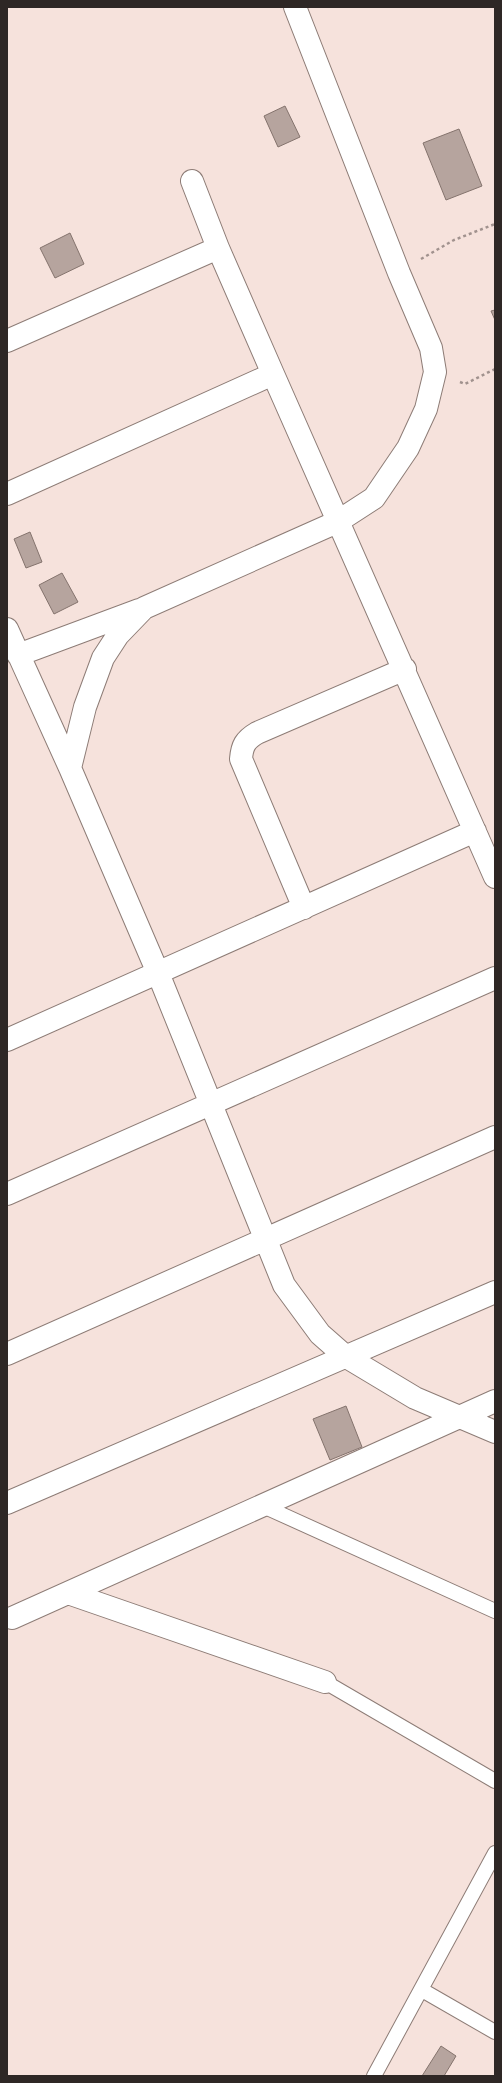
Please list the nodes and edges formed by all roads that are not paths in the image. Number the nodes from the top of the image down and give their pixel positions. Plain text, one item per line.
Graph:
1 (295, 7) edge
2 (192, 181) dead end
3 (218, 248) junction
4 (7, 341) edge
5 (273, 374) junction
6 (7, 494) edge
7 (337, 522) junction
8 (144, 608) junction
9 (7, 629) edge
10 (18, 654) junction
11 (405, 669) junction
12 (70, 768) junction
13 (475, 831) junction
14 (495, 877) edge
15 (304, 908) junction
16 (158, 973) junction
17 (495, 978) edge
18 (7, 1039) edge
19 (210, 1104) junction
20 (495, 1137) edge
21 (7, 1194) edge
22 (267, 1238) junction
23 (495, 1292) edge
24 (7, 1354) edge
25 (345, 1356) junction
26 (495, 1401) edge
27 (461, 1417) junction
28 (495, 1432) edge
29 (7, 1503) edge
30 (263, 1506) junction
31 (68, 1593) junction
32 (495, 1611) edge
33 (12, 1618) dead end
34 (325, 1682) joint
35 (495, 1781) edge
36 (493, 1863) edge
37 (422, 1990) junction
38 (495, 2032) edge
39 (374, 2076) edge

1 - 7 street
2 - 3 street
3 - 4 street
3 - 5 street
5 - 6 street
5 - 7 street
7 - 8 street
7 - 11 street
8 - 10 street
8 - 12 street
9 - 10 street
10 - 12 street
11 - 13 street
11 - 15 street
12 - 16 street
13 - 14 street
13 - 15 street
15 - 16 street
16 - 18 street
16 - 19 street
17 - 19 street
19 - 21 street
19 - 22 street
20 - 22 street
22 - 24 street
22 - 25 street
23 - 25 street
25 - 27 street
25 - 29 street
26 - 27 street
27 - 28 street
27 - 30 street
30 - 31 street
30 - 32 lane
31 - 33 street
31 - 34 street
34 - 35 lane
36 - 37 lane
37 - 38 lane
37 - 39 lane

